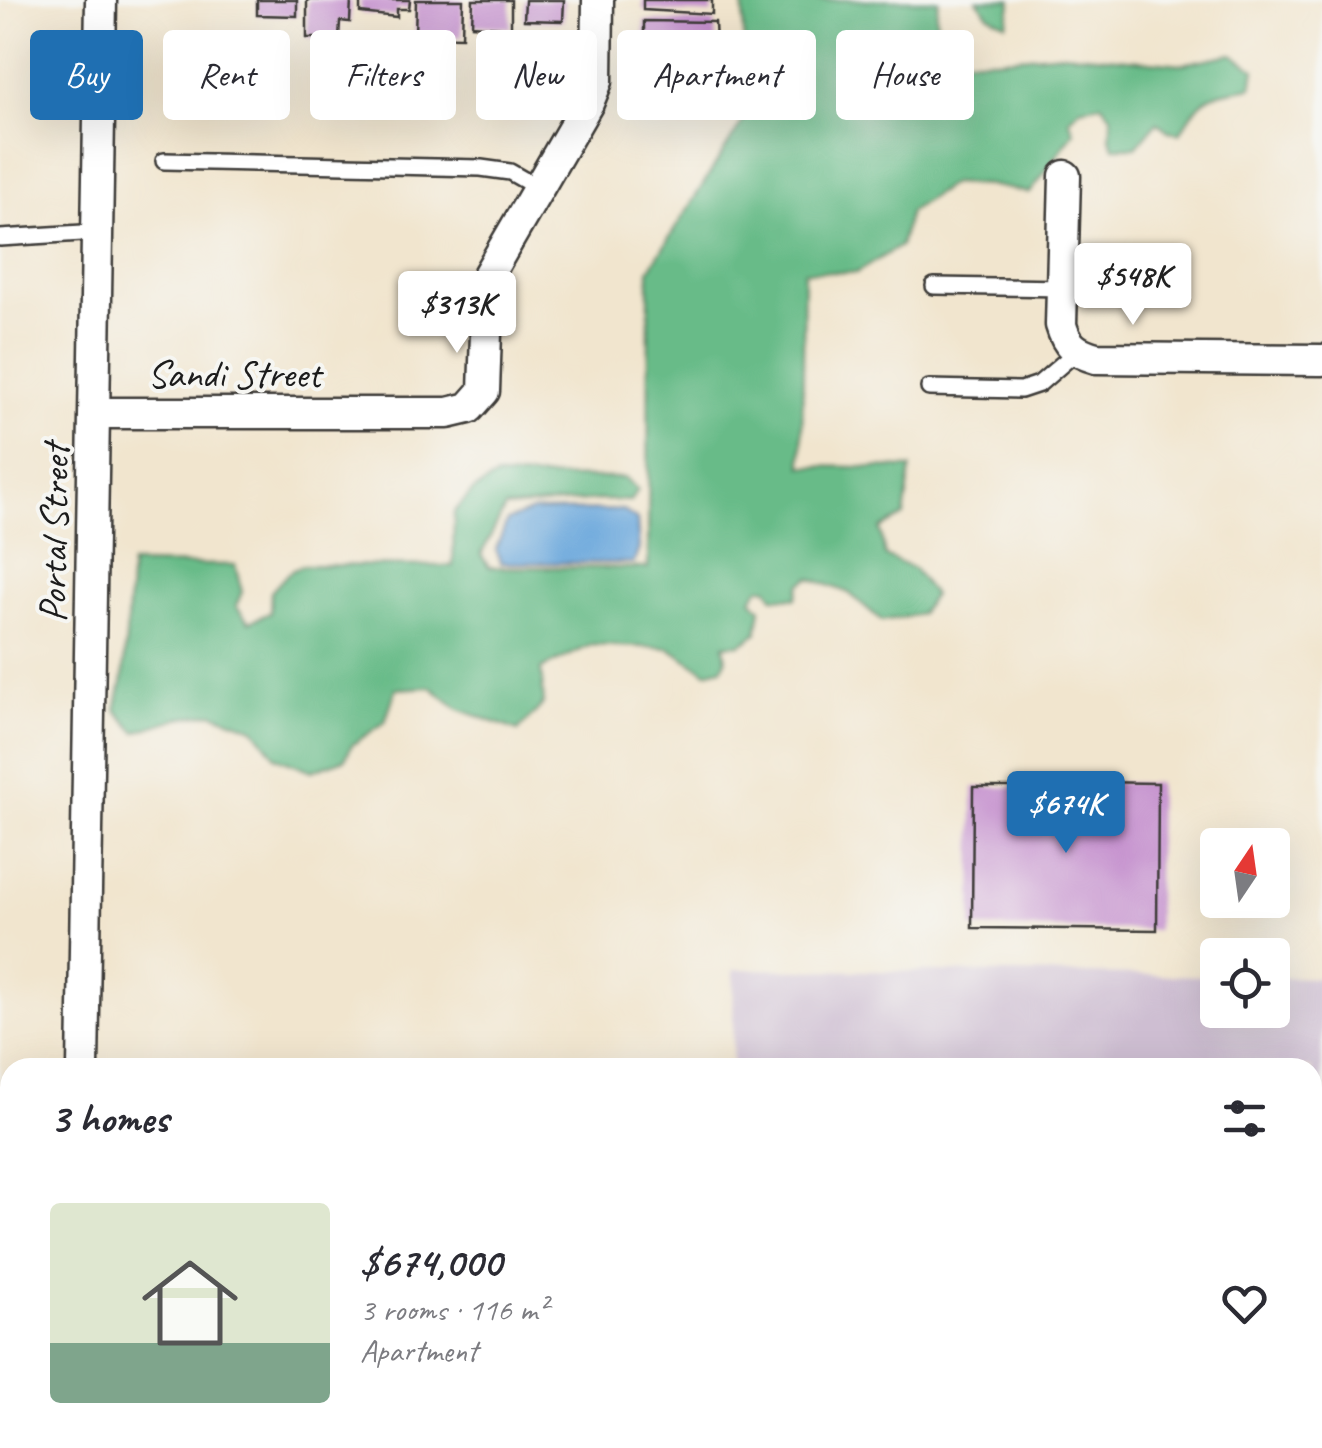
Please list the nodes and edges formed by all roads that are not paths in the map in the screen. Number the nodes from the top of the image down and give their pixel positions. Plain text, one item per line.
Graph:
1 (101, 0) edge
2 (598, 0) edge
3 (164, 162) dead end
4 (1065, 176) dead end
5 (538, 188) junction
6 (99, 232) junction
7 (0, 238) edge
8 (934, 286) dead end
9 (1062, 288) junction
10 (1076, 352) junction
11 (1322, 360) edge
12 (929, 388) dead end
13 (95, 412) junction
14 (83, 1058) edge

1 - 6 street, Portal Street
2 - 5 street, Sandi Street
3 - 5 lane
4 - 9 street
5 - 13 street, Sandi Street
6 - 7 lane
6 - 13 street, Portal Street
8 - 9 lane
9 - 10 street
10 - 11 street
10 - 12 lane
13 - 14 street, Portal Street

